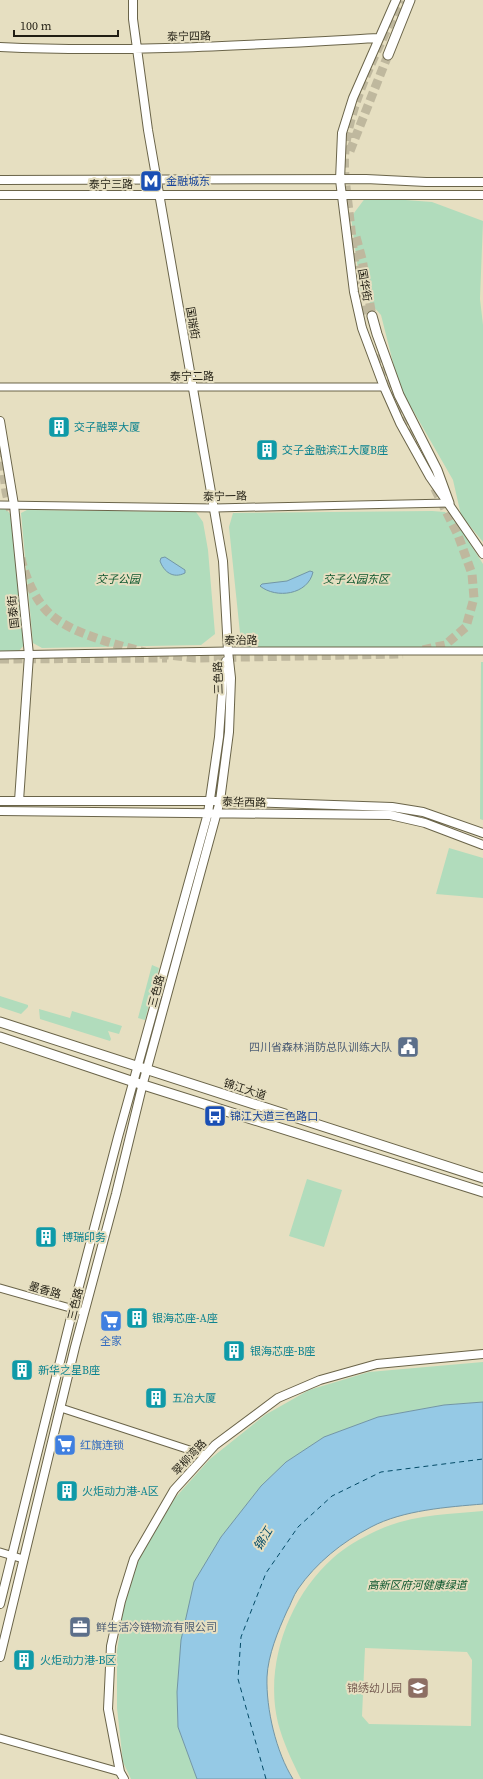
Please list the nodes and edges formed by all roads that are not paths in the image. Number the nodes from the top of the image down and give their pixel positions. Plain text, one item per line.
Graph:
1 (133, 0) edge
2 (396, 0) edge
3 (410, 0) edge
4 (378, 38) junction
5 (0, 47) edge
6 (136, 48) junction
7 (388, 55) tunnel mouth
8 (0, 180) edge
9 (156, 180) junction
10 (340, 180) junction
11 (483, 182) edge
12 (0, 195) edge
13 (159, 195) junction
14 (342, 195) junction
15 (483, 195) edge
16 (372, 316) tunnel mouth
17 (0, 387) edge
18 (193, 387) junction
19 (384, 387) junction
20 (0, 421) edge
21 (449, 503) junction
22 (14, 504) junction
23 (0, 505) edge
24 (215, 508) junction
25 (483, 554) edge
26 (228, 651) junction
27 (483, 651) edge
28 (0, 655) edge
29 (29, 655) junction
30 (0, 801) edge
31 (19, 801) junction
32 (210, 801) junction
33 (220, 801) junction
34 (0, 811) edge
35 (212, 812) junction
36 (483, 833) edge
37 (483, 845) edge
38 (0, 1022) edge
39 (0, 1037) edge
40 (142, 1068) junction
41 (138, 1082) junction
42 (483, 1178) edge
43 (483, 1192) edge
44 (0, 1288) edge
45 (73, 1309) junction
46 (84, 1312) junction
47 (483, 1354) edge
48 (61, 1408) junction
49 (205, 1455) junction
50 (0, 1552) edge
51 (12, 1556) junction
52 (23, 1559) junction
53 (0, 1604) edge
54 (0, 1657) edge
55 (0, 1738) edge
56 (122, 1775) edge

1 - 6 street, 国瑞街
2 - 4 street, 国华街
3 - 7 main road
4 - 6 street, 泰宁四路
4 - 10 street, 国华街
5 - 6 street, 泰宁四路
6 - 9 street, 国瑞街
8 - 9 street, 泰宁三路
9 - 10 street, 泰宁三路
9 - 13 street, 国瑞街
10 - 11 street, 泰宁三路
10 - 14 street, 国华街
12 - 13 street, 泰宁三路
13 - 14 street, 泰宁三路
13 - 18 street, 国瑞街
14 - 15 street, 泰宁三路
14 - 19 street, 国华街
16 - 21 main road
17 - 18 street, 泰宁二路
18 - 19 street, 泰宁二路
18 - 24 street, 国瑞街
19 - 21 street, 国华街
20 - 22 street, 国泰街
21 - 24 street, 泰宁一路
21 - 25 street, 国华街
22 - 23 street, 泰宁一路
22 - 24 street, 泰宁一路
22 - 29 street, 国泰街
24 - 26 street, 国瑞街
26 - 27 street, 泰治路
26 - 29 street, 泰治路
26 - 32 street, 三色路
26 - 33 street, 三色路
28 - 29 street, 泰治路
29 - 31 street, 国泰街
30 - 31 street, 泰华西路
31 - 32 street, 泰华西路
32 - 33 street, 泰华西路
32 - 35 street, 三色路
33 - 35 street, 三色路
33 - 36 street, 泰华西路
34 - 35 street, 泰华西路
35 - 37 street, 泰华西路
35 - 40 street, 三色路
38 - 40 main road, 锦江大道
39 - 41 main road
40 - 41 street, 三色路
40 - 42 main road, 锦江大道
41 - 43 main road
41 - 45 street, 三色路
41 - 46 street, 三色路
44 - 45 street, 墨香路
45 - 46 street, 墨香路
45 - 51 street, 三色路
46 - 48 street, 三色路
47 - 49 street, 翠柳湾路
48 - 49 street
48 - 52 street, 三色路
49 - 56 street, 翠柳湾路
50 - 51 street
51 - 52 street
51 - 53 street, 三色路
52 - 54 street, 三色路
55 - 56 street

